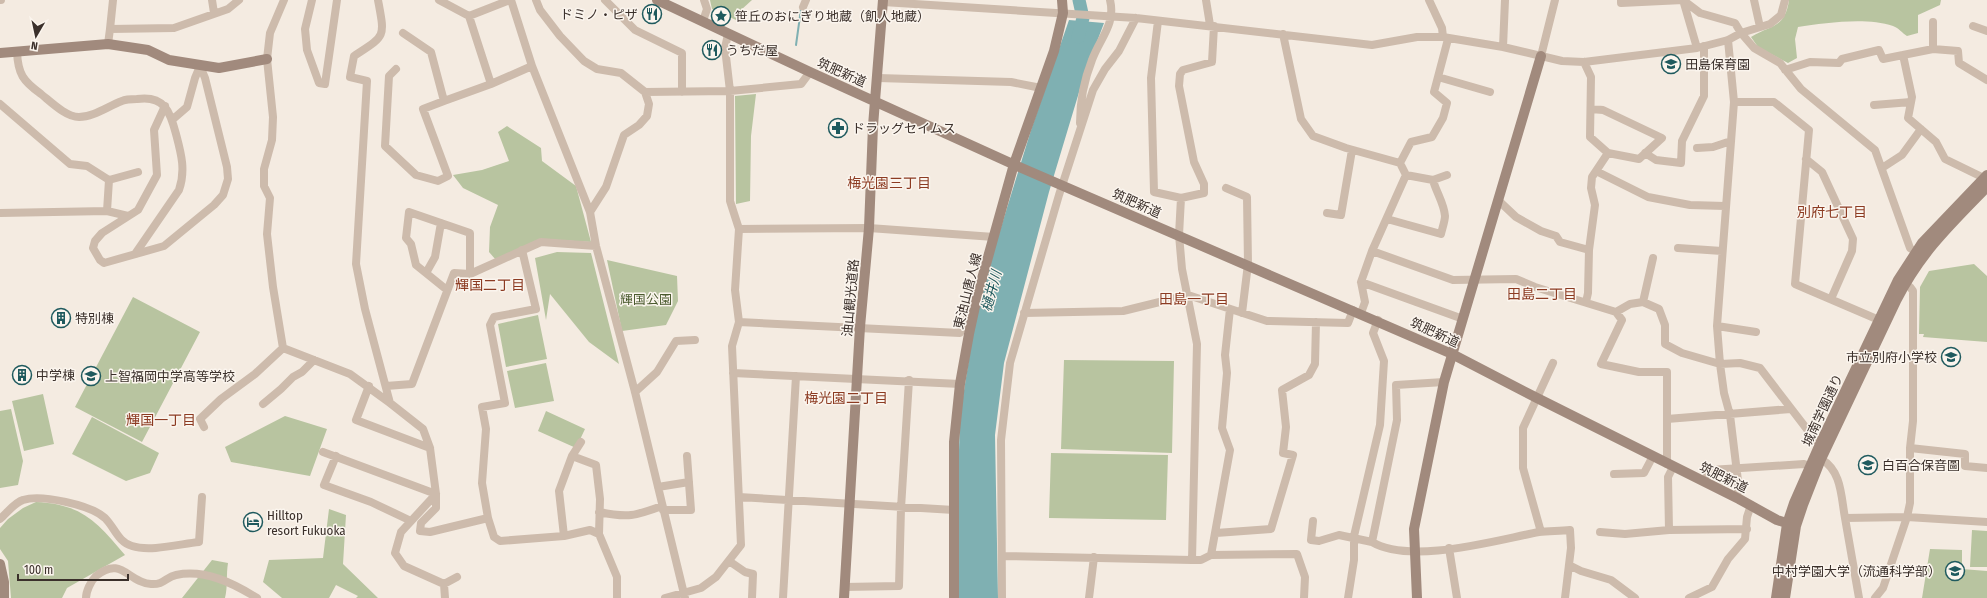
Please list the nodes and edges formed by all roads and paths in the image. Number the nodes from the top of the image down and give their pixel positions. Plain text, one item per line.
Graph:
1 (113, 0) edge
2 (212, 0) edge
3 (239, 0) edge
4 (284, 0) edge
5 (312, 0) edge
6 (337, 0) edge
7 (378, 0) edge
8 (439, 0) edge
9 (510, 0) edge
10 (536, 0) edge
11 (605, 0) edge
12 (657, 0) edge
13 (704, 0) edge
14 (1062, 0) edge
15 (1110, 0) edge
16 (1206, 0) edge
17 (1429, 0) edge
18 (1506, 0) edge
19 (1555, 0) edge
20 (1621, 0) edge
21 (1683, 0) edge
22 (1754, 0) edge
23 (1785, 0) edge
24 (883, 1) edge
25 (966, 3) edge
26 (214, 13) junction
27 (1066, 13) junction
28 (469, 16) junction
29 (1110, 17) junction
30 (1136, 18) junction
31 (1158, 20) junction
32 (702, 21) junction
33 (1934, 22) dead end
34 (1212, 26) junction
35 (1973, 26) dead end
36 (1760, 27) junction
37 (110, 28) junction
38 (1987, 31) edge
39 (403, 33) dead end
40 (728, 34) junction
41 (1283, 34) junction
42 (1735, 37) junction
43 (1445, 38) junction
44 (108, 44) junction
45 (1503, 46) junction
46 (1701, 47) junction
47 (1933, 49) junction
48 (17, 52) junction
49 (0, 53) edge
50 (1903, 55) junction
51 (1541, 56) junction
52 (267, 59) junction
53 (1584, 62) junction
54 (200, 66) junction
55 (532, 66) junction
56 (396, 69) dead end
57 (1785, 70) junction
58 (810, 72) junction
59 (1438, 77) junction
60 (878, 78) junction
61 (1987, 80) edge
62 (492, 84) junction
63 (1041, 88) junction
64 (730, 91) junction
65 (646, 92) junction
66 (682, 92) junction
67 (1490, 92) dead end
68 (444, 101) junction
69 (876, 101) junction
70 (1734, 102) junction
71 (1911, 102) junction
72 (0, 104) edge
73 (1874, 105) dead end
74 (165, 106) junction
75 (1590, 109) junction
76 (172, 120) junction
77 (1921, 129) junction
78 (1079, 134) junction
79 (1731, 141) junction
80 (1696, 148) dead end
81 (1352, 150) junction
82 (1608, 152) junction
83 (1645, 154) junction
84 (1806, 159) junction
85 (1400, 163) junction
86 (1015, 165) junction
87 (1882, 168) junction
88 (1596, 171) junction
89 (138, 172) dead end
90 (1406, 175) junction
91 (1447, 175) dead end
92 (108, 180) junction
93 (1433, 180) junction
94 (1986, 180) edge
95 (1058, 182) junction
96 (1226, 188) dead end
97 (1180, 198) junction
98 (1499, 201) junction
99 (1725, 206) junction
100 (107, 211) junction
101 (590, 212) junction
102 (0, 213) edge
103 (1327, 213) dead end
104 (128, 216) junction
105 (1387, 219) junction
106 (441, 223) junction
107 (869, 228) junction
108 (739, 229) junction
109 (1179, 235) junction
110 (994, 237) junction
111 (596, 246) junction
112 (1678, 248) dead end
113 (522, 250) junction
114 (1589, 250) junction
115 (1372, 251) junction
116 (1722, 251) junction
117 (1915, 252) junction
118 (135, 254) junction
119 (1653, 258) dead end
120 (1248, 264) junction
121 (426, 273) junction
122 (470, 274) junction
123 (1475, 278) junction
124 (1361, 282) junction
125 (1902, 282) junction
126 (447, 290) junction
127 (1188, 295) junction
128 (1830, 299) junction
129 (1586, 302) junction
130 (1643, 302) junction
131 (1230, 309) junction
132 (1357, 312) junction
133 (1616, 312) junction
134 (1024, 313) junction
135 (1242, 313) junction
136 (973, 316) junction
137 (1463, 319) junction
138 (1378, 320) junction
139 (1879, 320) junction
140 (738, 322) junction
141 (1316, 322) junction
142 (1717, 326) junction
143 (860, 327) junction
144 (1756, 332) dead end
145 (694, 340) dead end
146 (283, 348) junction
147 (1452, 354) junction
148 (314, 360) junction
149 (1553, 363) dead end
150 (1720, 364) junction
151 (733, 373) junction
152 (796, 376) junction
153 (858, 378) junction
154 (909, 380) junction
155 (1444, 382) junction
156 (960, 384) junction
157 (369, 386) junction
158 (386, 386) junction
159 (635, 392) junction
160 (1537, 398) junction
161 (390, 402) junction
162 (263, 404) dead end
163 (1791, 410) junction
164 (1730, 414) junction
165 (1667, 419) junction
166 (204, 427) dead end
167 (582, 442) dead end
168 (1820, 444) junction
169 (430, 448) junction
170 (1910, 448) junction
171 (323, 452) dead end
172 (336, 456) junction
173 (572, 456) junction
174 (687, 456) dead end
175 (1653, 456) junction
176 (1821, 459) junction
177 (1670, 465) junction
178 (1810, 466) junction
179 (1737, 468) junction
180 (1987, 468) edge
181 (1614, 474) dead end
182 (689, 482) junction
183 (1704, 482) junction
184 (658, 487) junction
185 (436, 494) junction
186 (202, 497) dead end
187 (739, 497) junction
188 (1736, 497) junction
189 (789, 502) junction
190 (850, 505) junction
191 (1750, 505) junction
192 (663, 508) junction
193 (901, 508) junction
194 (954, 510) junction
195 (599, 512) junction
196 (1907, 517) junction
197 (488, 518) junction
198 (1845, 518) junction
199 (0, 520) edge
200 (411, 521) junction
201 (1313, 521) dead end
202 (1987, 522) edge
203 (1792, 525) junction
204 (1747, 529) junction
205 (1669, 530) junction
206 (1541, 532) junction
207 (1600, 532) dead end
208 (1216, 533) junction
209 (599, 534) junction
210 (564, 536) junction
211 (1354, 539) junction
212 (1372, 542) junction
213 (1449, 548) junction
214 (1415, 552) junction
215 (1211, 555) junction
216 (1002, 556) junction
217 (1094, 557) junction
218 (1192, 560) junction
219 (730, 561) junction
220 (0, 564) edge
221 (1569, 565) junction
222 (457, 577) dead end
223 (444, 584) junction
224 (844, 587) junction
225 (685, 595) edge
226 (4, 598) edge
227 (86, 598) edge
228 (257, 598) edge
229 (445, 598) edge
230 (617, 598) edge
231 (665, 598) edge
232 (752, 598) edge
233 (783, 598) edge
234 (844, 598) edge
235 (954, 598) edge
236 (1002, 598) edge
237 (1089, 598) edge
238 (1304, 598) edge
239 (1348, 598) edge
240 (1417, 598) edge
241 (1457, 598) edge
242 (1565, 598) edge
243 (1635, 598) edge
244 (1689, 598) edge
245 (1776, 598) edge
246 (1785, 598) edge
247 (1859, 598) edge
248 (1875, 598) edge

1 - 37 street
2 - 26 street
3 - 26 street
4 - 52 street
5 - 6 street
7 - 158 street
8 - 28 street
9 - 28 street
9 - 55 street
10 - 65 street
11 - 66 street
12 - 32 street, 筑肥新道
13 - 32 street
14 - 27 street, 東油山唐人線
15 - 29 street
16 - 34 street
17 - 43 street
18 - 45 street
19 - 51 street
20 - 21 street
21 - 42 street
21 - 46 street
22 - 36 street
23 - 36 street
24 - 25 street
24 - 60 street, 油山観光道路
25 - 27 street
26 - 37 street
27 - 29 street
27 - 63 street, 東油山唐人線
28 - 62 street
29 - 30 street
29 - 78 street
30 - 31 street
30 - 78 street
31 - 34 street
31 - 97 street
32 - 40 street, 筑肥新道
33 - 47 street
34 - 41 street
34 - 97 street
35 - 38 street
36 - 42 street
37 - 44 street
39 - 68 street
40 - 58 street, 筑肥新道
40 - 64 street
41 - 43 street
41 - 81 street
42 - 46 street
42 - 57 street
42 - 70 street
43 - 45 street
43 - 59 street
44 - 48 street
44 - 54 street
45 - 51 street
46 - 53 street
46 - 83 street
47 - 50 street
47 - 61 street
48 - 49 street
48 - 74 street
50 - 57 street
50 - 71 street
51 - 53 street
51 - 98 street
52 - 54 street
52 - 146 street
53 - 75 street
54 - 76 street
54 - 118 street
55 - 62 street
55 - 101 street
56 - 68 street
57 - 87 street
58 - 64 street
58 - 69 street, 筑肥新道
59 - 67 street
59 - 85 street
60 - 63 street
60 - 69 street, 油山観光道路
62 - 68 street
63 - 86 street, 東油山唐人線
64 - 66 street
64 - 108 street
65 - 66 street
65 - 101 street
69 - 86 street, 筑肥新道
69 - 107 street, 油山観光道路
70 - 79 street
70 - 84 street
71 - 73 street
71 - 77 street
72 - 92 street
74 - 76 street
74 - 104 street
75 - 82 street
75 - 83 street
76 - 118 street
77 - 87 street
77 - 94 street
78 - 95 street
79 - 80 street
79 - 99 street
81 - 85 street
81 - 103 street
82 - 83 street
82 - 88 street
84 - 128 street
84 - 128 street
85 - 90 street
86 - 95 street, 筑肥新道
86 - 110 street, 東油山唐人線
87 - 117 street
88 - 99 street
88 - 114 street
89 - 92 street
90 - 93 street
90 - 105 street
91 - 93 street
92 - 100 street
93 - 105 street
94 - 117 street, 城南学園通り
94 - 125 street, 城南学園通り
95 - 109 street, 筑肥新道
95 - 134 street
96 - 120 street
97 - 109 street
98 - 114 street
98 - 123 street
99 - 116 street
100 - 102 street
100 - 104 street
101 - 111 street
104 - 118 street
105 - 115 street
106 - 121 street
106 - 121 street
106 - 122 street
107 - 108 street
107 - 110 street
107 - 143 street, 油山観光道路
108 - 140 street
109 - 120 street, 筑肥新道
109 - 127 street
110 - 136 street, 東油山唐人線
111 - 113 street
111 - 159 street
112 - 116 street
113 - 122 street
113 - 197 street
114 - 129 street
115 - 123 street
115 - 124 street
116 - 142 street
117 - 125 street, 城南学園通り
119 - 130 street
120 - 132 street, 筑肥新道
120 - 135 street
121 - 126 street
122 - 126 street
123 - 129 street
123 - 137 street
124 - 132 street
124 - 137 street
125 - 139 street, 城南学園通り
125 - 170 street
125 - 176 street, 城南学園通り
126 - 158 street
127 - 131 street
127 - 134 street
127 - 218 street
128 - 139 street
129 - 133 street
130 - 133 street
130 - 150 street
131 - 135 street
131 - 208 street
132 - 138 street, 筑肥新道
132 - 141 street
133 - 165 street
134 - 216 street
135 - 141 street
136 - 143 street
136 - 156 street, 東油山唐人線
137 - 147 street
138 - 147 street, 筑肥新道
138 - 211 street
139 - 168 street, 城南学園通り
140 - 143 street
140 - 151 street
141 - 208 street
142 - 144 street
142 - 150 street
143 - 153 street, 油山観光道路
145 - 159 street
146 - 148 street
146 - 166 street
147 - 155 street
147 - 160 street, 筑肥新道
148 - 157 street
148 - 162 street
149 - 160 street
150 - 163 street
150 - 164 street
151 - 152 street
151 - 187 street
152 - 153 street
152 - 189 street
153 - 154 street
153 - 190 street, 油山観光道路
154 - 156 street
154 - 193 street
155 - 212 street
155 - 214 street
156 - 194 street, 東油山唐人線
157 - 161 street
157 - 169 street
158 - 161 street
159 - 184 street
160 - 175 street, 筑肥新道
160 - 206 street
161 - 169 street
163 - 164 street
163 - 168 street
164 - 165 street
164 - 179 street
165 - 177 street
167 - 173 street
168 - 178 street, 城南学園通り
169 - 185 street
170 - 180 street
170 - 196 street
171 - 172 street
172 - 185 street
172 - 200 street
173 - 195 street
173 - 210 street
174 - 182 street
175 - 177 street, 筑肥新道
175 - 181 street
176 - 198 street
176 - 203 street, 城南学園通り
177 - 183 street, 筑肥新道
177 - 205 street
178 - 179 street
178 - 203 street, 城南学園通り
179 - 183 street
179 - 188 street
182 - 184 street
182 - 192 street
183 - 188 street, 筑肥新道
184 - 192 street
185 - 197 street
185 - 200 street
186 - 199 street
187 - 189 street
187 - 219 street
188 - 191 street, 筑肥新道
189 - 190 street
189 - 233 street
190 - 193 street
190 - 224 street, 油山観光道路
191 - 203 street, 筑肥新道
191 - 204 street
192 - 195 street
192 - 225 street
193 - 194 street
193 - 224 street
194 - 235 street, 東油山唐人線
195 - 209 street
196 - 198 street
196 - 202 street
196 - 248 street
197 - 210 street
198 - 247 street
200 - 223 street
201 - 211 street
203 - 245 street, 城南学園通り
203 - 246 street, 城南学園通り
204 - 205 street
204 - 244 street
205 - 207 street
206 - 213 street
206 - 221 street
208 - 215 street
209 - 210 street
209 - 230 street
211 - 212 street
211 - 239 street
212 - 214 street
213 - 214 street
213 - 241 street
214 - 240 street
215 - 218 street
215 - 238 street
216 - 217 street
216 - 236 street
217 - 218 street
217 - 237 street
219 - 225 street
219 - 232 street
220 - 226 street
221 - 242 street
221 - 243 street
222 - 223 street
223 - 229 street
224 - 234 street, 油山観光道路
225 - 231 street
227 - 228 street

